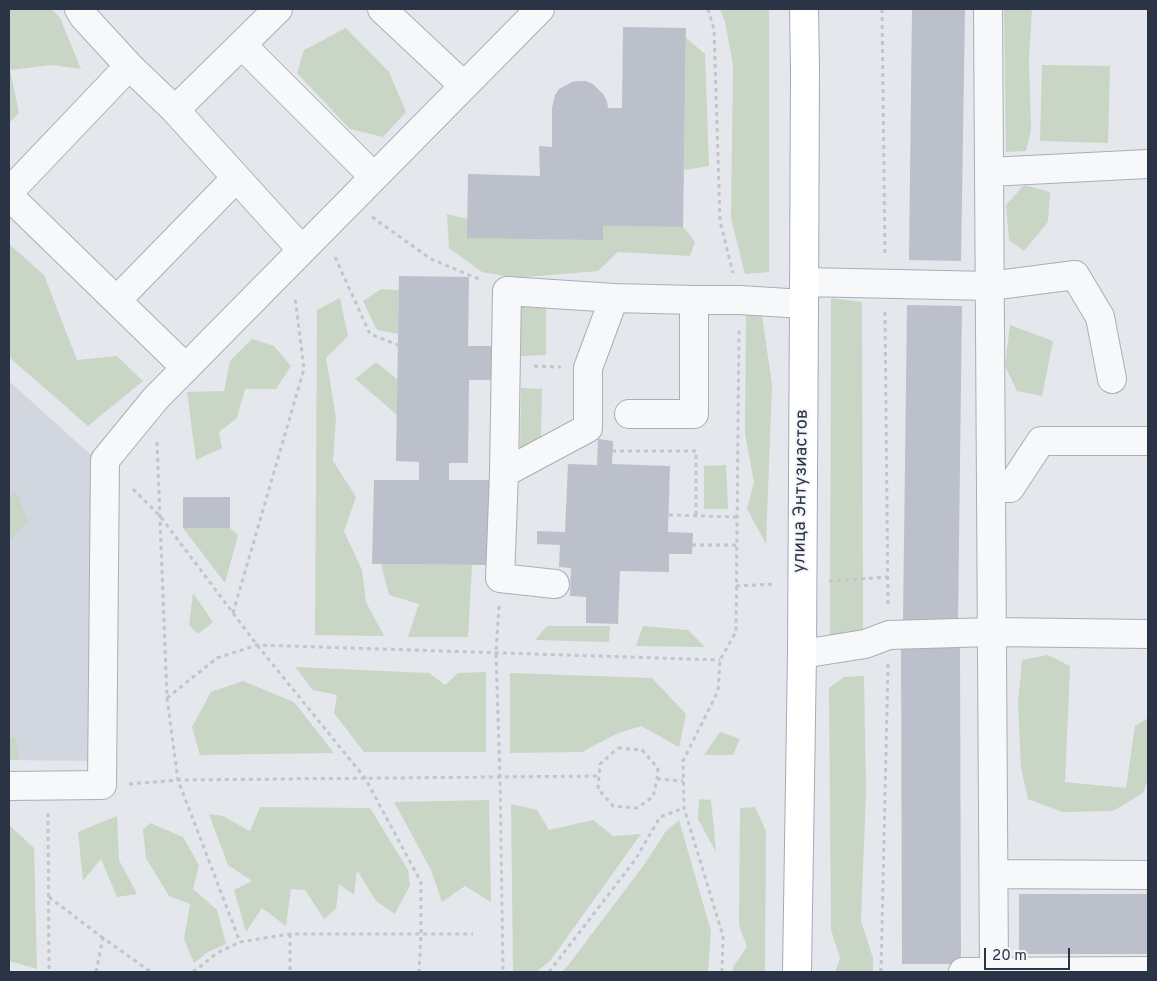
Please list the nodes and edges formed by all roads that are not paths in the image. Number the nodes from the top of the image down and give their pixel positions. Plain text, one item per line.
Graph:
1 (78, 9) edge
2 (278, 9) edge
3 (540, 9) edge
4 (804, 9) edge
5 (988, 9) edge
6 (387, 10) edge
7 (242, 45) junction
8 (129, 66) junction
9 (464, 86) junction
10 (175, 110) junction
11 (1148, 164) edge
12 (989, 172) junction
13 (374, 177) junction
14 (236, 178) junction
15 (9, 194) edge
16 (296, 256) junction
17 (990, 286) junction
18 (804, 293) junction
19 (614, 298) junction
20 (116, 300) junction
21 (694, 300) junction
22 (186, 368) junction
23 (1112, 379) dead end
24 (629, 414) dead end
25 (1148, 441) edge
26 (504, 473) junction
27 (991, 488) junction
28 (555, 584) dead end
29 (992, 632) junction
30 (1148, 634) edge
31 (802, 654) junction
32 (9, 786) edge
33 (994, 874) junction
34 (1148, 875) edge
35 (1148, 971) edge
36 (797, 972) edge
37 (962, 972) edge
38 (994, 972) edge

1 - 8 lane
2 - 7 lane
3 - 9 lane
4 - 18 main road, улица Энтузиастов
5 - 12 lane
6 - 9 lane
7 - 10 lane
7 - 13 lane
8 - 10 lane
8 - 15 lane
9 - 13 lane
10 - 14 lane
11 - 12 lane
12 - 17 lane
13 - 16 lane
14 - 16 lane
14 - 20 lane
15 - 20 lane
16 - 22 lane
17 - 18 lane
17 - 23 lane
17 - 27 lane
18 - 21 lane
18 - 31 main road, улица Энтузиастов
19 - 21 lane
19 - 26 lane
19 - 26 lane
20 - 22 lane
21 - 24 lane
22 - 32 lane
25 - 27 lane
26 - 28 lane
27 - 29 lane
29 - 30 lane
29 - 31 lane
29 - 33 lane
31 - 36 main road, улица Энтузиастов
33 - 34 lane
33 - 38 lane
35 - 38 lane
37 - 38 lane

